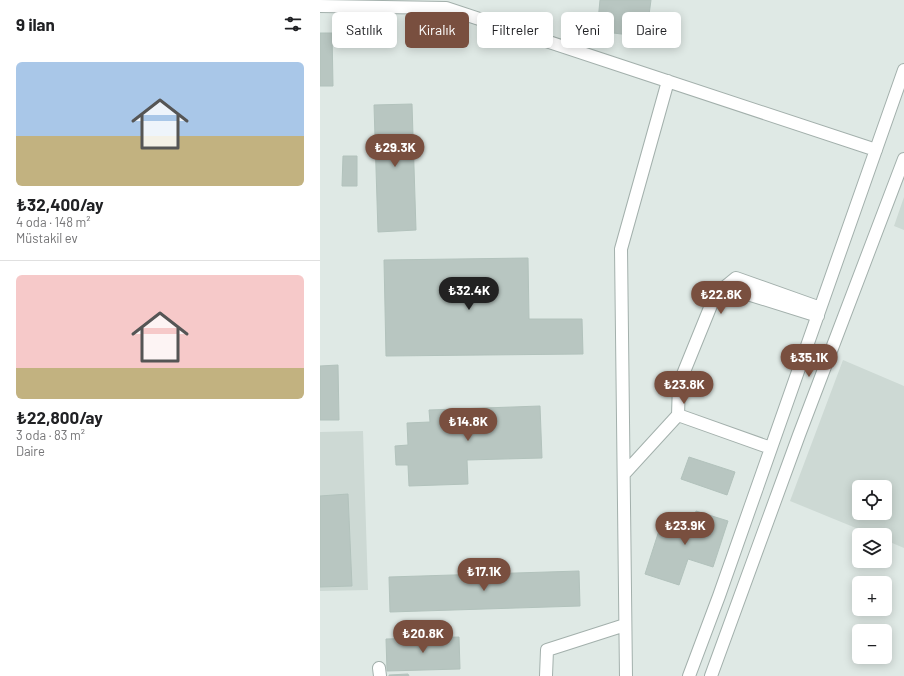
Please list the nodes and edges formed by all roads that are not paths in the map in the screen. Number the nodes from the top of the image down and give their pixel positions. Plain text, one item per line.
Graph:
1 (320, 6) edge
2 (904, 70) edge
3 (668, 81) junction
4 (876, 150) junction
5 (904, 159) edge
6 (818, 316) junction
7 (678, 415) junction
8 (771, 448) junction
9 (624, 474) junction
10 (625, 625) junction
11 (546, 676) edge
12 (626, 676) edge
13 (689, 676) edge
14 (711, 676) edge

1 - 3 street
2 - 4 street
3 - 4 street
3 - 9 street
4 - 6 street
5 - 14 street
6 - 7 street
6 - 8 street
7 - 8 street
7 - 9 street
8 - 13 street
9 - 10 street
10 - 11 street
10 - 12 street

